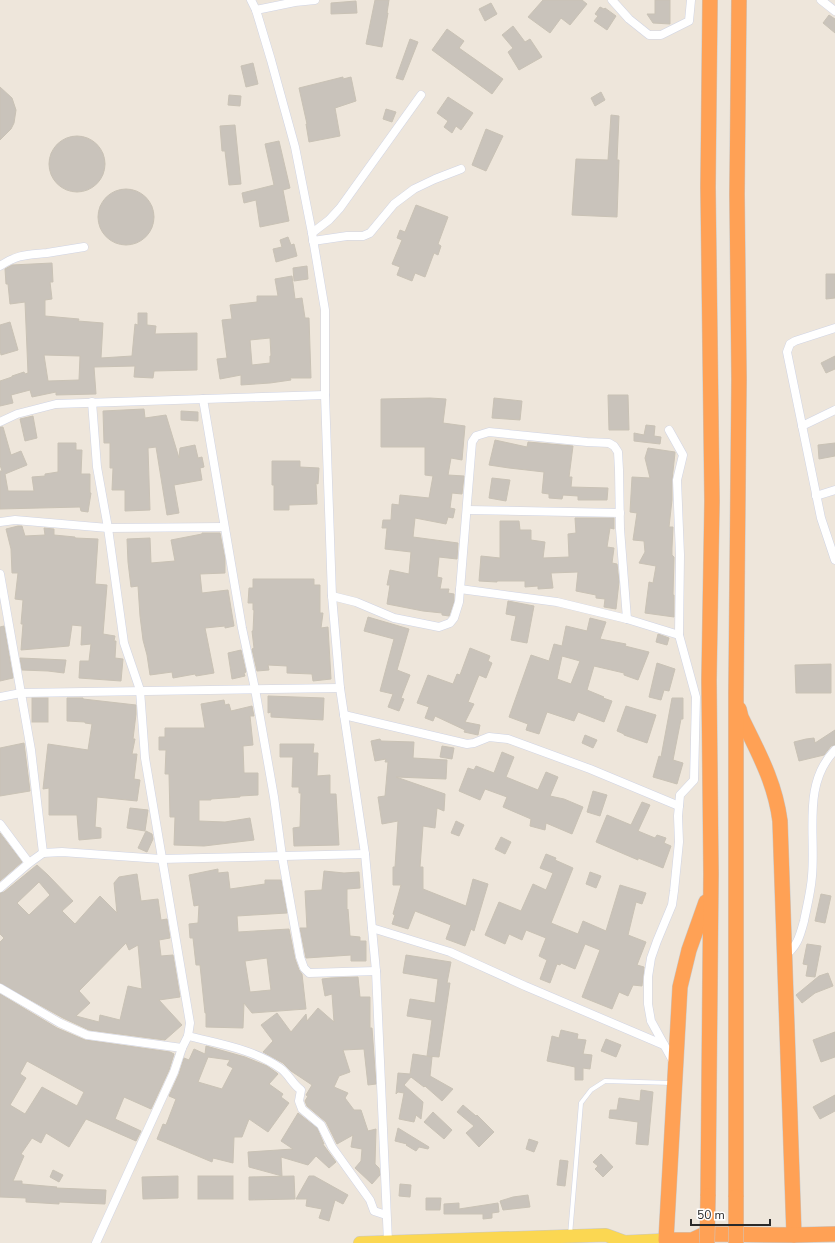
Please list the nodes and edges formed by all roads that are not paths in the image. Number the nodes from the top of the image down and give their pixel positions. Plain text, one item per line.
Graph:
1 (251, 0) edge
2 (315, 0) edge
3 (612, 0) edge
4 (691, 0) edge
5 (710, 0) edge
6 (738, 0) edge
7 (821, 0) edge
8 (256, 10) junction
9 (835, 11) edge
10 (421, 95) dead end
11 (461, 169) dead end
12 (313, 237) junction
13 (84, 246) dead end
14 (0, 266) edge
15 (835, 328) edge
16 (325, 395) junction
17 (203, 399) junction
18 (92, 402) junction
19 (835, 410) edge
20 (0, 422) edge
21 (802, 426) junction
22 (669, 430) dead end
23 (835, 490) edge
24 (816, 496) junction
25 (466, 510) junction
26 (620, 513) junction
27 (0, 522) edge
28 (224, 527) junction
29 (108, 528) junction
30 (835, 560) edge
31 (0, 574) edge
32 (460, 589) junction
33 (332, 596) junction
34 (627, 619) junction
35 (679, 635) junction
36 (340, 688) junction
37 (255, 689) junction
38 (140, 690) junction
39 (21, 693) junction
40 (736, 694) junction
41 (0, 697) edge
42 (344, 716) junction
43 (835, 750) edge
44 (679, 806) junction
45 (0, 824) edge
46 (43, 853) junction
47 (365, 854) junction
48 (282, 856) junction
49 (161, 859) junction
50 (29, 863) junction
51 (711, 873) junction
52 (0, 888) edge
53 (372, 928) junction
54 (784, 957) junction
55 (376, 971) junction
56 (0, 988) edge
57 (736, 1010) junction
58 (710, 1011) junction
59 (188, 1036) junction
60 (664, 1045) junction
61 (182, 1048) junction
62 (676, 1065) junction
63 (675, 1083) junction
64 (386, 1215) junction
65 (835, 1234) edge
66 (570, 1235) junction
67 (794, 1235) junction
68 (666, 1240) junction
69 (694, 1241) edge
70 (388, 1242) edge
71 (413, 1242) edge
72 (624, 1242) edge
73 (96, 1243) edge
74 (360, 1243) edge
75 (707, 1243) edge
76 (736, 1243) edge

1 - 8 street
2 - 8 street
3 - 4 street
5 - 51 highway
6 - 40 highway
7 - 9 street
8 - 12 street
10 - 12 street
11 - 12 street
12 - 16 street
13 - 14 street
15 - 21 street
16 - 17 street
16 - 33 street
17 - 18 street
17 - 28 street
18 - 20 street
18 - 29 street
19 - 21 street
21 - 24 street
22 - 35 street
23 - 24 street
24 - 30 street
25 - 26 street
25 - 26 street
25 - 32 street
26 - 34 street
27 - 29 street
28 - 29 street
28 - 37 street
29 - 38 street
31 - 39 street
32 - 33 street
32 - 34 street
33 - 36 street
34 - 35 street
35 - 44 street
36 - 37 street
36 - 42 street
37 - 38 street
37 - 48 street
38 - 39 street
38 - 49 street
39 - 41 street
39 - 46 street
40 - 54 highway
40 - 57 highway
42 - 44 street
42 - 47 street
43 - 54 street
44 - 60 street
45 - 50 street
46 - 49 street
46 - 50 street
47 - 48 street
47 - 53 street
48 - 49 street
48 - 55 street
49 - 59 street
50 - 52 street
51 - 58 highway
51 - 62 highway
53 - 55 street
53 - 60 street
54 - 67 highway
55 - 64 street
56 - 61 street
57 - 58 highway
57 - 76 highway, bridge
58 - 75 highway, bridge
59 - 61 street
59 - 64 street
60 - 62 street
61 - 73 street
62 - 63 highway
63 - 66 lane
63 - 68 highway
64 - 70 street
65 - 67 highway
66 - 71 main road
66 - 72 main road
67 - 69 highway
68 - 69 highway
68 - 72 main road
70 - 71 main road
70 - 74 main road

